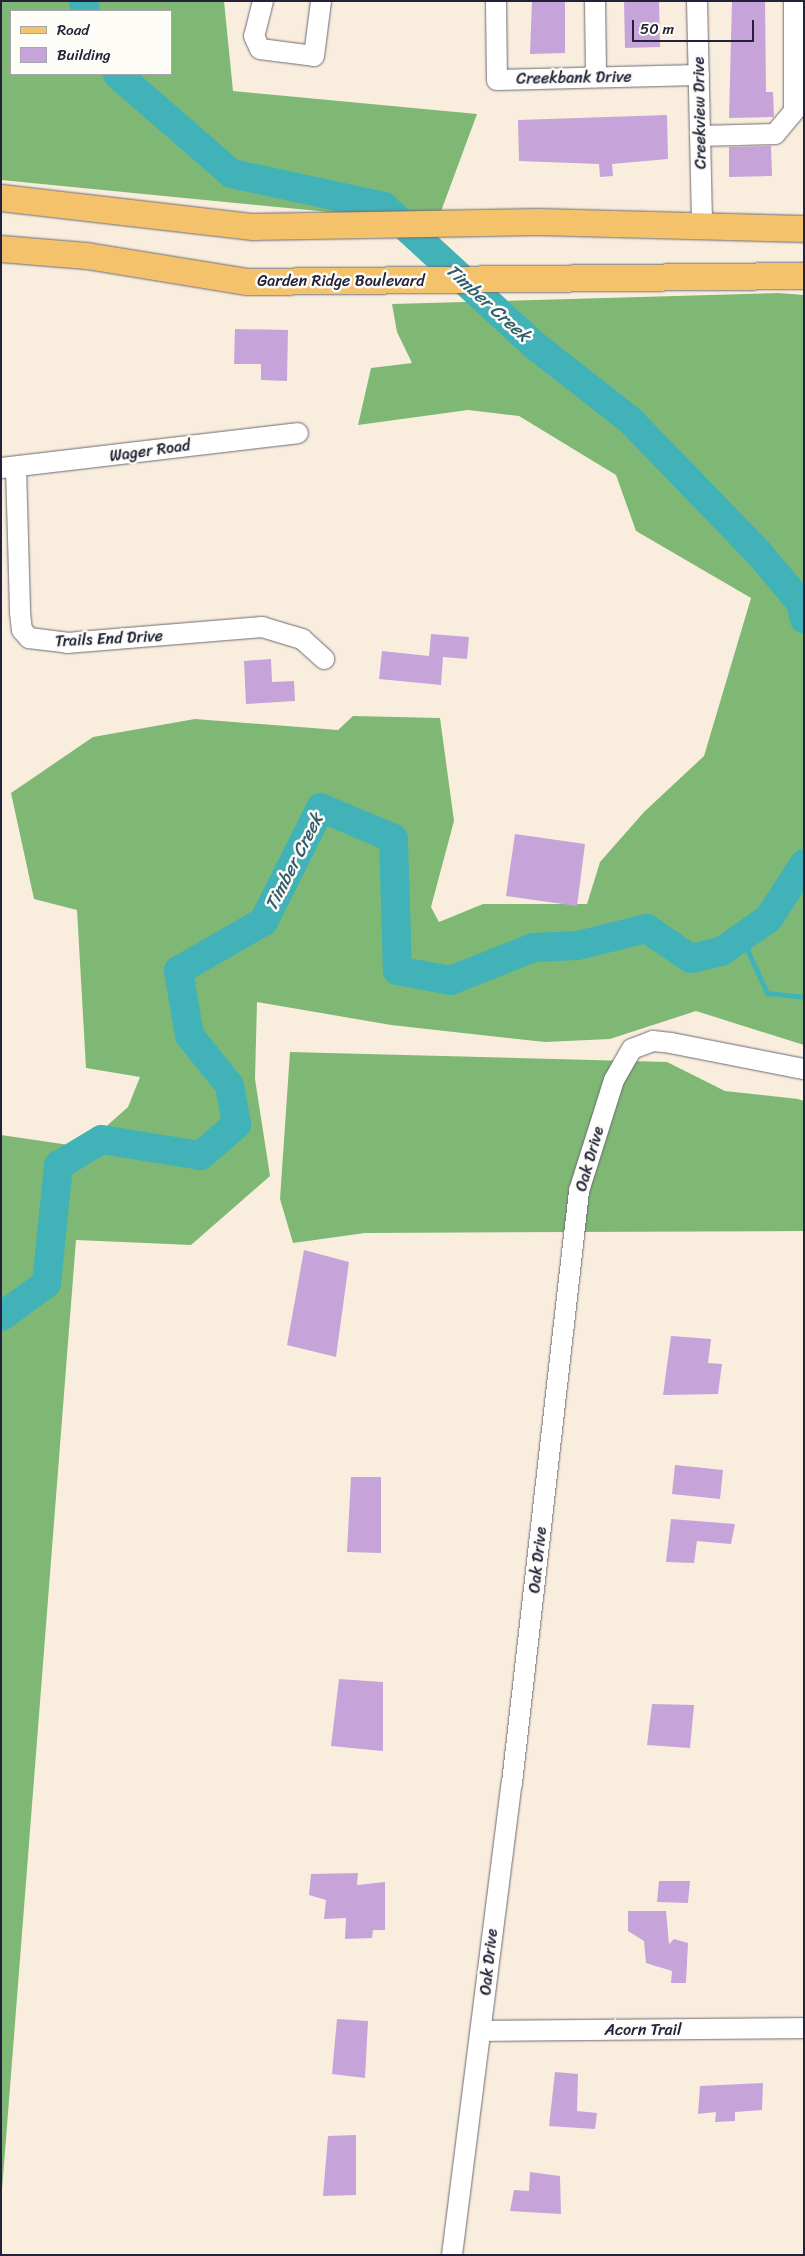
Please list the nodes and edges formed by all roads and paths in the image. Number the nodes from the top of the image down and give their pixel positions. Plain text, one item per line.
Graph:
1 (262, 1) edge
2 (321, 1) edge
3 (496, 1) edge
4 (596, 1) edge
5 (698, 1) edge
6 (794, 1) edge
7 (699, 75) junction
8 (596, 77) junction
9 (700, 136) junction
10 (1, 198) edge
11 (702, 225) junction
12 (804, 229) edge
13 (1, 249) edge
14 (804, 276) edge
15 (298, 433) dead end
16 (9, 468) edge
17 (324, 659) dead end
18 (804, 1069) edge
19 (804, 2028) edge
20 (482, 2031) junction
21 (452, 2255) edge

1 - 2 street
3 - 8 street, Creekbank Drive
4 - 8 street
5 - 7 street, Creekview Drive
6 - 9 street
7 - 8 street, Creekbank Drive
7 - 9 street, Creekview Drive
9 - 11 street, Creekview Drive
10 - 11 main road
11 - 12 main road
13 - 14 main road, Garden Ridge Boulevard
15 - 16 street, Wager Road
16 - 17 street, Trails End Drive
18 - 20 street, Oak Drive
19 - 20 street, Acorn Trail
20 - 21 street, Oak Drive

